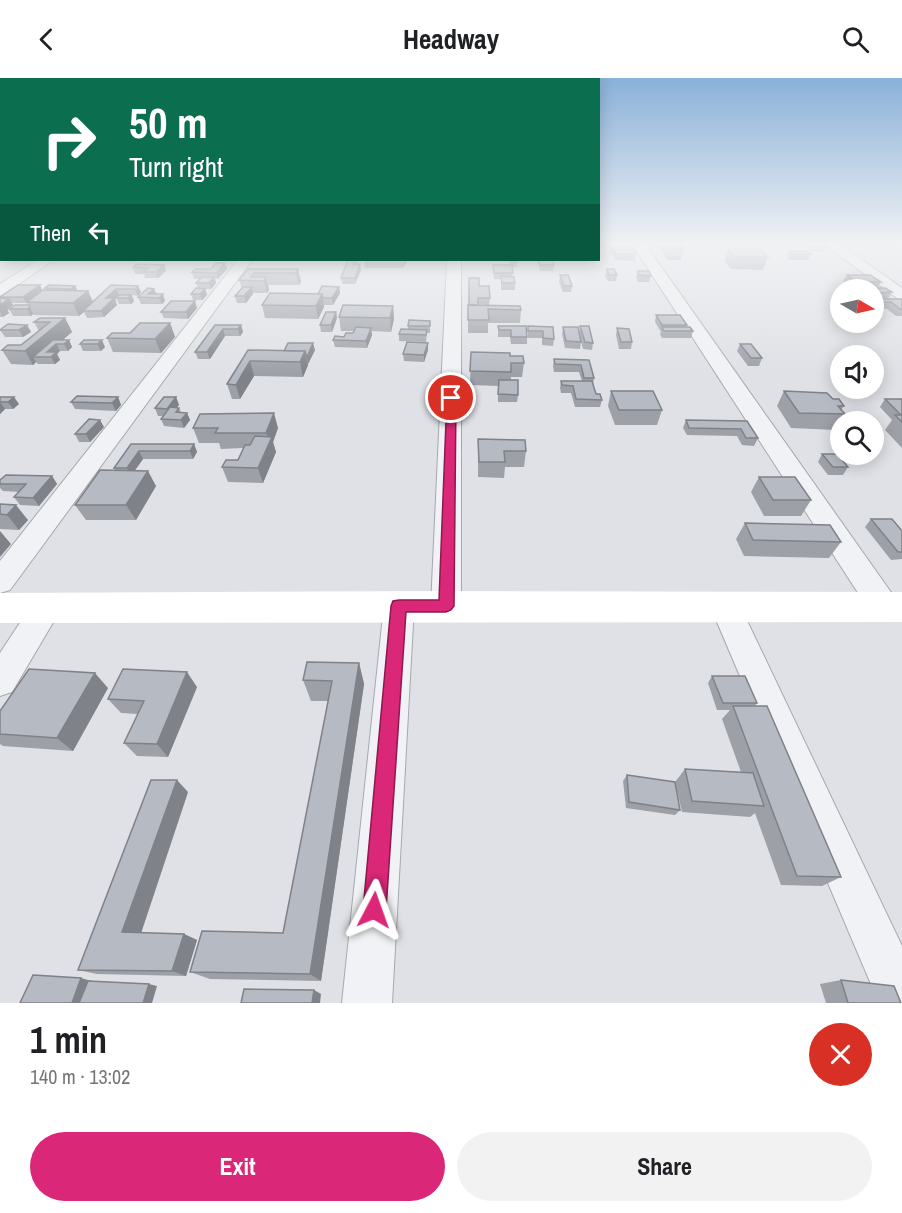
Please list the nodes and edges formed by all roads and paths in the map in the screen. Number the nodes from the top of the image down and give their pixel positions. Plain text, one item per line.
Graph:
1 (224, 287) edge
2 (453, 287) edge
3 (668, 287) edge
4 (0, 582) edge
5 (399, 606) junction
6 (446, 606) junction
7 (893, 607) edge
8 (0, 608) edge
9 (726, 608) junction
10 (46, 609) junction
11 (0, 681) edge
12 (902, 1000) edge
13 (367, 1003) edge

1 - 4 street
2 - 6 street
3 - 7 street
5 - 6 main road
5 - 10 main road
5 - 13 street
6 - 9 main road
7 - 9 main road
8 - 10 main road
9 - 12 street
10 - 11 street

